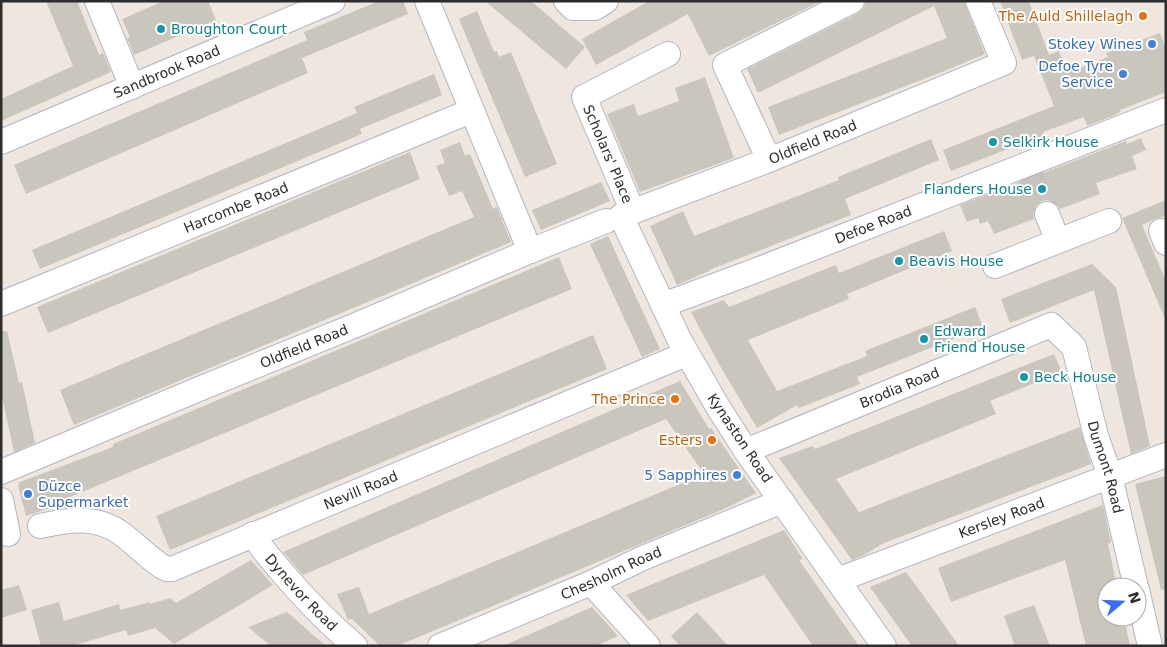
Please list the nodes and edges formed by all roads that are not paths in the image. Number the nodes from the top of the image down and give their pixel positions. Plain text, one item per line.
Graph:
1 (97, 1) edge
2 (333, 1) edge
3 (427, 1) edge
4 (566, 1) edge
5 (606, 1) edge
6 (852, 1) edge
7 (978, 1) edge
8 (668, 54) dead end
9 (132, 87) junction
10 (1166, 110) edge
11 (471, 111) junction
12 (1, 142) edge
13 (770, 160) junction
14 (1047, 214) tunnel mouth
15 (620, 216) junction
16 (1109, 221) dead end
17 (1058, 241) junction
18 (530, 251) junction
19 (995, 266) dead end
20 (1, 304) edge
21 (663, 305) junction
22 (1074, 347) joint
23 (686, 354) junction
24 (746, 451) junction
25 (1166, 455) edge
26 (1, 472) edge
27 (1110, 476) junction
28 (1, 500) edge
29 (782, 501) junction
30 (19, 531) edge
31 (253, 534) junction
32 (1134, 577) edge
33 (838, 580) junction
34 (592, 583) junction
35 (1146, 627) edge
36 (354, 646) edge
37 (440, 646) edge
38 (648, 646) edge
39 (884, 646) edge
40 (1150, 646) edge

1 - 9 street
2 - 9 street, Sandbrook Road
3 - 11 street
4 - 5 street
6 - 13 street
7 - 13 street, Oldfield Road
8 - 15 street, Scholars' Place
9 - 12 street, Sandbrook Road
10 - 21 street, Defoe Road
11 - 18 street
11 - 20 street, Harcombe Road
13 - 15 street, Oldfield Road
14 - 17 street
15 - 18 street, Oldfield Road
15 - 21 street, Kynaston Road
16 - 17 street
17 - 19 street
18 - 26 street, Oldfield Road
21 - 23 street, Kynaston Road
22 - 24 street, Brodia Road
22 - 27 street, Dumont Road
23 - 24 street, Kynaston Road
23 - 31 street, Nevill Road
24 - 29 street, Kynaston Road
25 - 27 street, Kersley Road
27 - 32 street, Dumont Road
27 - 33 street, Kersley Road
28 - 30 street
29 - 33 street, Kynaston Road
29 - 34 street, Chesholm Road
30 - 31 street, Nevill Road
31 - 36 street, Dynevor Road
33 - 39 street, Kynaston Road
34 - 37 street, Chesholm Road
34 - 38 street
35 - 40 street, Dumont Road

